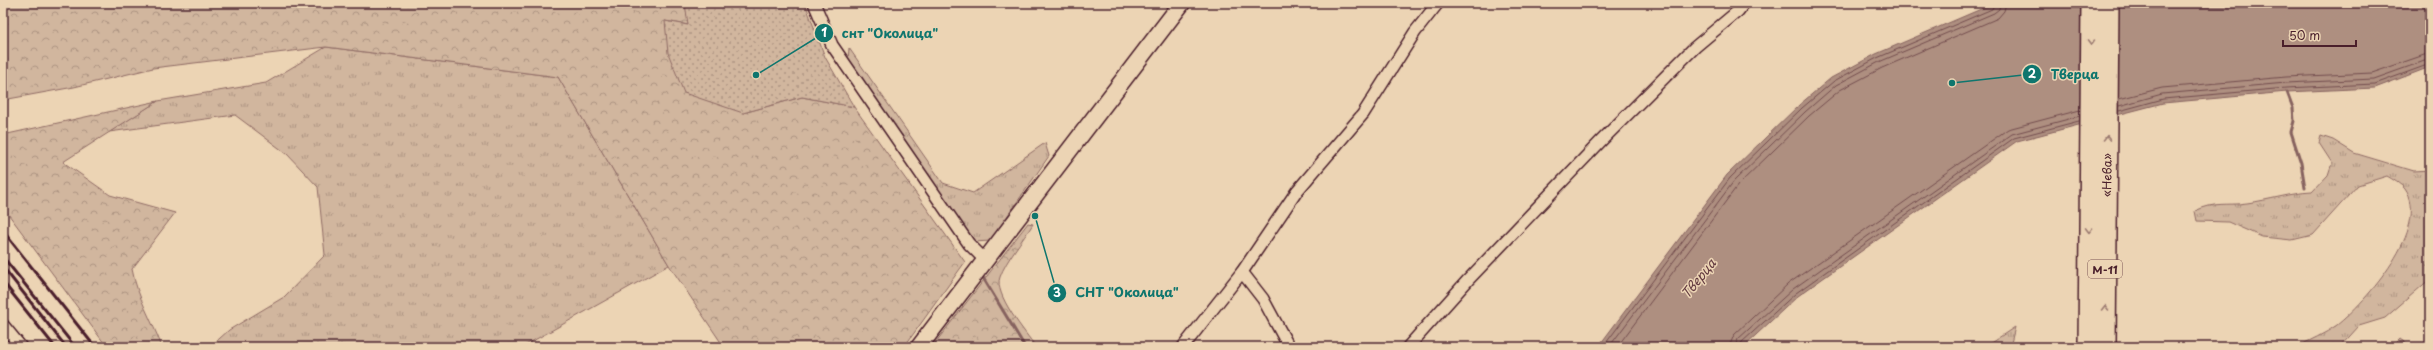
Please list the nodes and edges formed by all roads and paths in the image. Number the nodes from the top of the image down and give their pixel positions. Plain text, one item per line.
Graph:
1 (814, 3) edge
2 (1182, 3) edge
3 (1438, 3) edge
4 (1744, 3) edge
5 (2092, 3) edge
6 (2108, 3) edge
7 (2098, 191) junction
8 (985, 260) junction
9 (1242, 272) junction
10 (3, 325) edge
11 (21, 347) edge
12 (919, 347) edge
13 (1183, 347) edge
14 (1290, 347) edge
15 (1408, 347) edge
16 (2089, 347) edge
17 (2105, 347) edge

1 - 8 street
2 - 8 main road
3 - 9 street
4 - 15 street
5 -> 7 highway, «Нева» / М-11
7 -> 6 highway, «Нева» / М-11
7 -> 16 highway, «Нева» / М-11
17 -> 7 highway, «Нева» / М-11
8 - 12 main road
9 - 13 street
9 - 14 street
10 - 11 street

